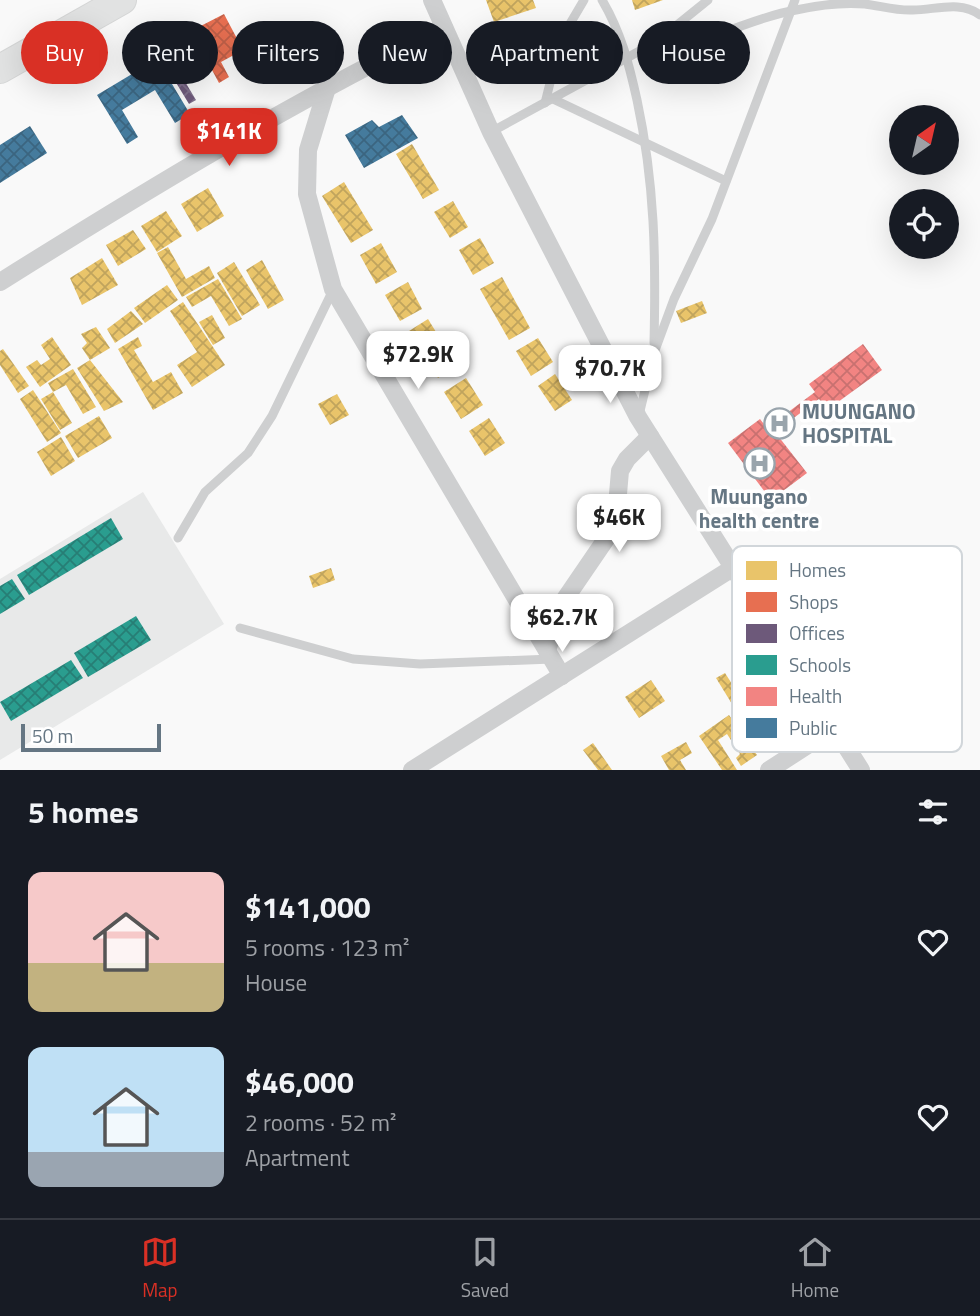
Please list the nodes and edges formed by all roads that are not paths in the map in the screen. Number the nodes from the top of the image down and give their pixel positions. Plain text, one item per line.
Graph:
1 (122, 0) edge
2 (432, 0) edge
3 (584, 0) edge
4 (602, 0) edge
5 (708, 0) edge
6 (795, 0) edge
7 (792, 10) junction
8 (980, 15) edge
9 (441, 21) edge
10 (682, 21) edge
11 (750, 25) edge
12 (452, 46) edge
13 (637, 53) edge
14 (628, 58) junction
15 (0, 69) edge
16 (358, 72) edge
17 (326, 91) junction
18 (549, 101) junction
19 (491, 131) junction
20 (648, 145) junction
21 (726, 181) junction
22 (0, 282) edge
23 (333, 289) junction
24 (654, 354) junction
25 (638, 417) junction
26 (650, 436) junction
27 (178, 538) dead end
28 (732, 569) joint
29 (240, 628) dead end
30 (549, 654) junction
31 (562, 676) junction
32 (797, 752) edge
33 (849, 752) edge
34 (412, 770) edge
35 (769, 770) edge
36 (860, 770) edge

1 - 15 highway
2 - 9 street
3 - 18 lane
4 - 14 lane
5 - 10 lane
6 - 7 lane
7 - 8 lane
7 - 11 lane
7 - 21 lane
12 - 19 street
13 - 14 lane
14 - 18 lane
14 - 20 lane
16 - 17 street
17 - 22 street
17 - 23 street
18 - 19 lane
18 - 20 lane
19 - 25 street
20 - 21 lane
20 - 24 lane
21 - 24 lane
23 - 27 lane
23 - 30 street
24 - 25 lane
25 - 26 street
26 - 28 street
26 - 30 street
28 - 31 street
29 - 30 lane
30 - 31 street
31 - 34 street
32 - 35 street
33 - 36 street

